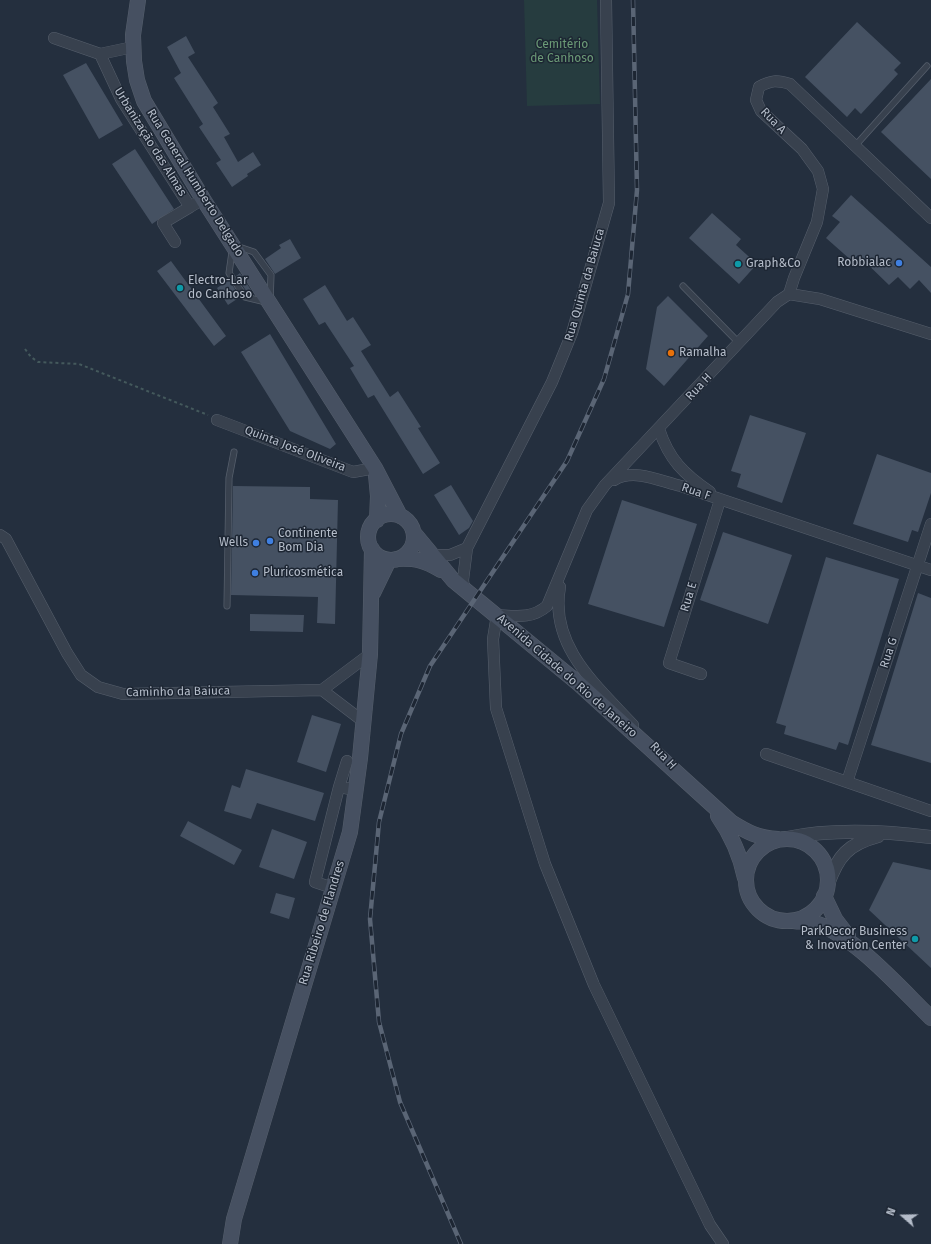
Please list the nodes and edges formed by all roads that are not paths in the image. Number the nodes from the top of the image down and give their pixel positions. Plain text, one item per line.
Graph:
1 (606, 0) edge
2 (138, 1) edge
3 (54, 38) dead end
4 (133, 48) junction
5 (100, 54) junction
6 (927, 66) dead end
7 (855, 146) junction
8 (203, 199) junction
9 (190, 207) junction
10 (931, 218) edge
11 (175, 242) dead end
12 (683, 286) dead end
13 (789, 294) junction
14 (931, 334) edge
15 (740, 343) junction
16 (217, 420) road end
17 (660, 429) junction
18 (234, 452) dead end
19 (375, 468) junction
20 (605, 485) junction
21 (720, 500) junction
22 (400, 516) junction
23 (377, 520) junction
24 (931, 524) edge
25 (414, 533) junction
26 (0, 535) edge
27 (467, 548) junction
28 (372, 549) junction
29 (432, 555) junction
30 (392, 560) junction
31 (917, 566) junction
32 (564, 569) junction
33 (931, 570) edge
34 (447, 574) junction
35 (464, 589) junction
36 (372, 594) junction
37 (227, 606) dead end
38 (497, 615) junction
39 (370, 654) junction
40 (700, 674) dead end
41 (322, 690) junction
42 (364, 722) junction
43 (766, 754) dead end
44 (347, 761) dead end
45 (685, 780) junction
46 (847, 782) junction
47 (339, 787) junction
48 (356, 790) junction
49 (931, 811) edge
50 (899, 833) junction
51 (931, 838) edge
52 (783, 839) junction
53 (745, 880) junction
54 (333, 888) junction
55 (826, 890) junction
56 (791, 921) junction
57 (859, 949) junction
58 (931, 1018) edge
59 (230, 1244) edge
60 (723, 1244) edge

1 - 27 street, Rua Quinta da Baiuca
2 - 4 main road, Rua General Humberto Delgado
3 - 5 street
4 - 5 street
4 - 8 main road, Rua General Humberto Delgado
5 - 9 street, Urbanização das Almas
6 - 7 lane
7 - 10 street, Rua A
7 - 13 street, Rua A
8 - 9 street, Urbanização das Almas
8 - 19 main road, Rua General Humberto Delgado
9 - 11 street, Urbanização das Almas
12 - 15 lane
13 - 14 street
13 - 15 street, Rua H
15 - 17 street, Rua H
16 - 19 street, Quinta José Oliveira
17 - 20 street, Rua H
17 - 21 street, Rua F
18 - 37 lane
19 - 22 main road, Rua General Humberto Delgado
19 - 23 main road, Rua Ribeiro de Flandres
20 - 21 street, Rua F
20 - 32 street, Rua H
21 - 31 street
21 - 40 street, Rua E
22 - 23 main road
22 - 25 main road
23 - 28 main road, Rua Ribeiro de Flandres
24 - 31 street, Rua G
25 - 29 main road
25 - 30 main road, Rua Ribeiro de Flandres
26 - 41 street, Caminho da Baiuca
27 - 29 street
27 - 35 street, Rua Quinta da Baiuca
28 - 30 main road
28 - 36 main road, Rua Ribeiro de Flandres
29 - 34 main road
30 - 34 main road
30 - 36 main road, Rua Ribeiro de Flandres
31 - 33 street
31 - 46 street, Rua G
32 - 38 street, Rua H
32 - 45 street, Rua H
34 - 35 main road, Avenida Cidade do Rio de Janeiro
35 - 38 main road, Avenida Cidade do Rio de Janeiro
36 - 39 main road, Rua Ribeiro de Flandres
38 - 45 main road, Avenida Cidade do Rio de Janeiro
38 - 60 street
39 - 41 street
39 - 42 main road, Rua Ribeiro de Flandres
41 - 42 street
42 - 48 main road, Rua Ribeiro de Flandres
43 - 46 street
44 - 47 street
45 - 52 main road, Avenida Cidade do Rio de Janeiro
45 - 53 main road, Avenida Cidade do Rio de Janeiro
46 - 49 street
47 - 48 street
47 - 54 street
48 - 54 main road, Rua Ribeiro de Flandres
50 - 51 street
50 - 52 street
50 - 55 street
52 - 53 main road
52 - 55 main road
53 - 56 main road
54 - 59 main road, Rua Ribeiro de Flandres
55 - 56 main road
55 - 57 main road
56 - 57 main road
57 - 58 main road

